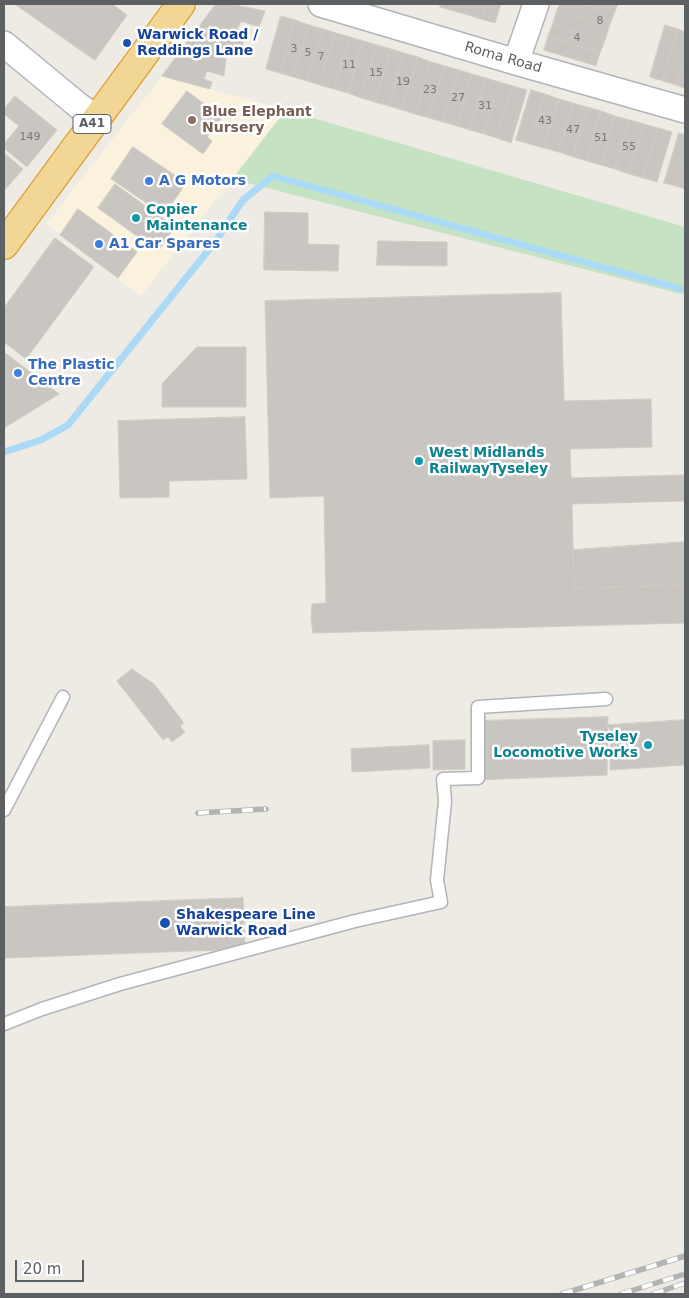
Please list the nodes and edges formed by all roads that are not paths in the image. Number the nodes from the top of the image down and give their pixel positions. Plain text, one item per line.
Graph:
1 (182, 4) edge
2 (320, 4) edge
3 (536, 4) edge
4 (4, 44) edge
5 (516, 62) junction
6 (685, 110) edge
7 (96, 118) junction
8 (4, 245) edge
9 (63, 697) dead end
10 (606, 699) dead end
11 (4, 810) edge
12 (4, 1024) edge

1 - 7 highway, A41
2 - 5 street, Roma Road
3 - 5 street
4 - 7 street
5 - 6 street, Roma Road
7 - 8 highway, A41
9 - 11 lane
10 - 12 lane

